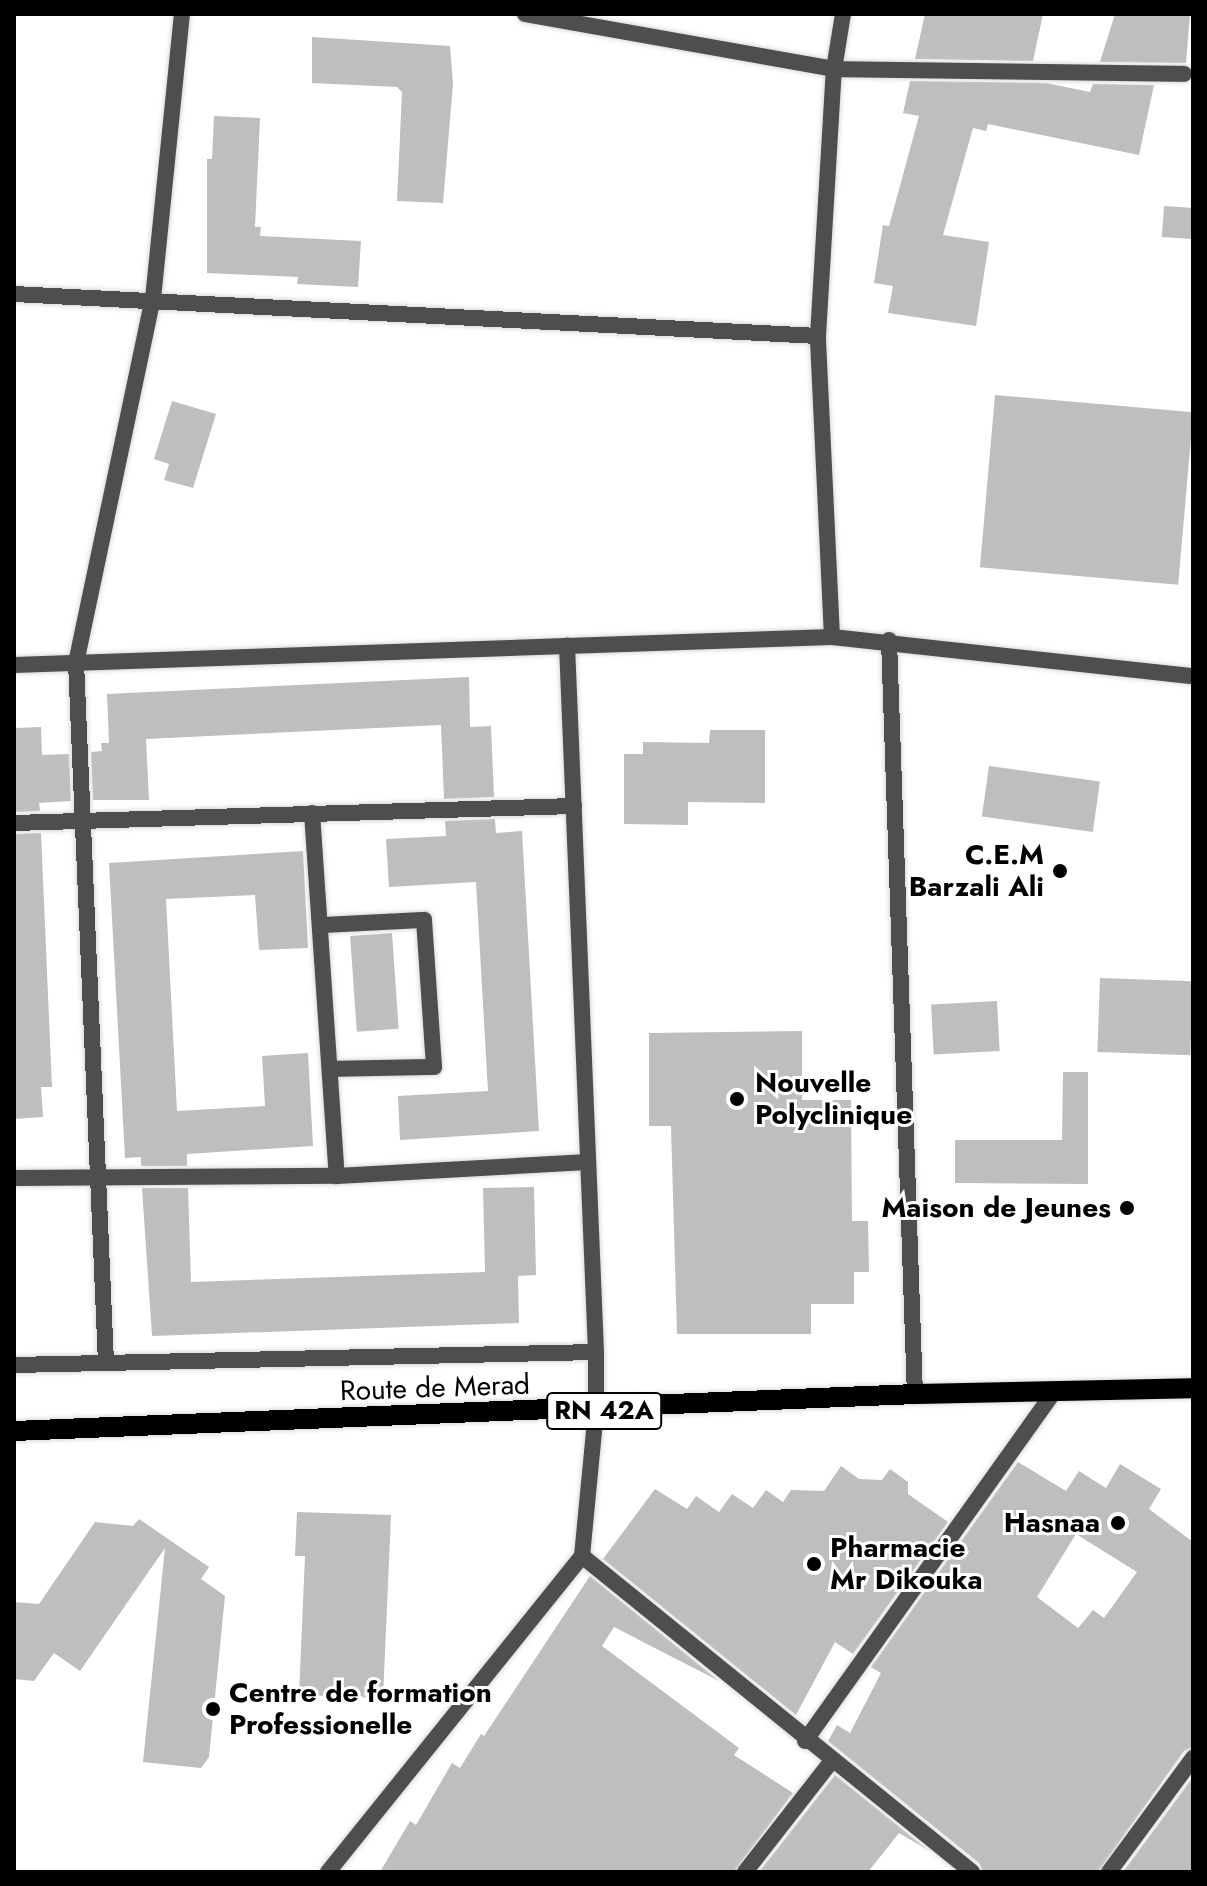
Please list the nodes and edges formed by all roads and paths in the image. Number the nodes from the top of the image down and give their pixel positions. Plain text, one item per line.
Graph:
1 (182, 14) edge
2 (525, 14) edge
3 (843, 14) edge
4 (834, 69) junction
5 (1184, 74) dead end
6 (14, 294) edge
7 (153, 299) junction
8 (818, 336) junction
9 (832, 637) junction
10 (889, 640) junction
11 (567, 646) junction
12 (76, 663) junction
13 (14, 665) edge
14 (1193, 676) edge
15 (574, 806) junction
16 (312, 813) junction
17 (83, 820) junction
18 (14, 823) edge
19 (321, 925) junction
20 (333, 1069) junction
21 (588, 1162) junction
22 (98, 1174) junction
23 (337, 1176) junction
24 (14, 1178) edge
25 (596, 1352) junction
26 (106, 1363) junction
27 (14, 1365) edge
28 (1193, 1388) edge
29 (1055, 1391) junction
30 (915, 1394) junction
31 (596, 1411) junction
32 (14, 1431) edge
33 (582, 1556) junction
34 (805, 1741) junction
35 (1193, 1758) edge
36 (831, 1762) junction
37 (328, 1872) edge
38 (745, 1872) edge
39 (972, 1872) edge
40 (1109, 1872) edge

1 - 7 street
2 - 4 street
3 - 4 street
4 - 5 street
4 - 8 street
6 - 7 street
7 - 8 street
7 - 12 street
8 - 9 street
9 - 10 street
9 - 11 street
10 - 14 street
10 - 30 street
11 - 12 street
11 - 15 street
12 - 13 street
12 - 17 street
15 - 16 street
15 - 21 street
16 - 17 street
16 - 19 street
17 - 18 street
17 - 22 street
19 - 20 street
19 - 20 street
20 - 23 street
21 - 23 street
21 - 25 street
22 - 23 street
22 - 24 street
22 - 26 street
25 - 26 street
25 - 31 street
26 - 27 street
28 - 29 main road, Route de Merad / RN 42A
29 - 30 main road, Route de Merad / RN 42A
29 - 34 street
30 - 31 main road, Route de Merad / RN 42A
31 - 32 main road, Route de Merad / RN 42A
31 - 33 street
33 - 34 street
33 - 37 street
34 - 36 street
35 - 40 street
36 - 38 street
36 - 39 street

